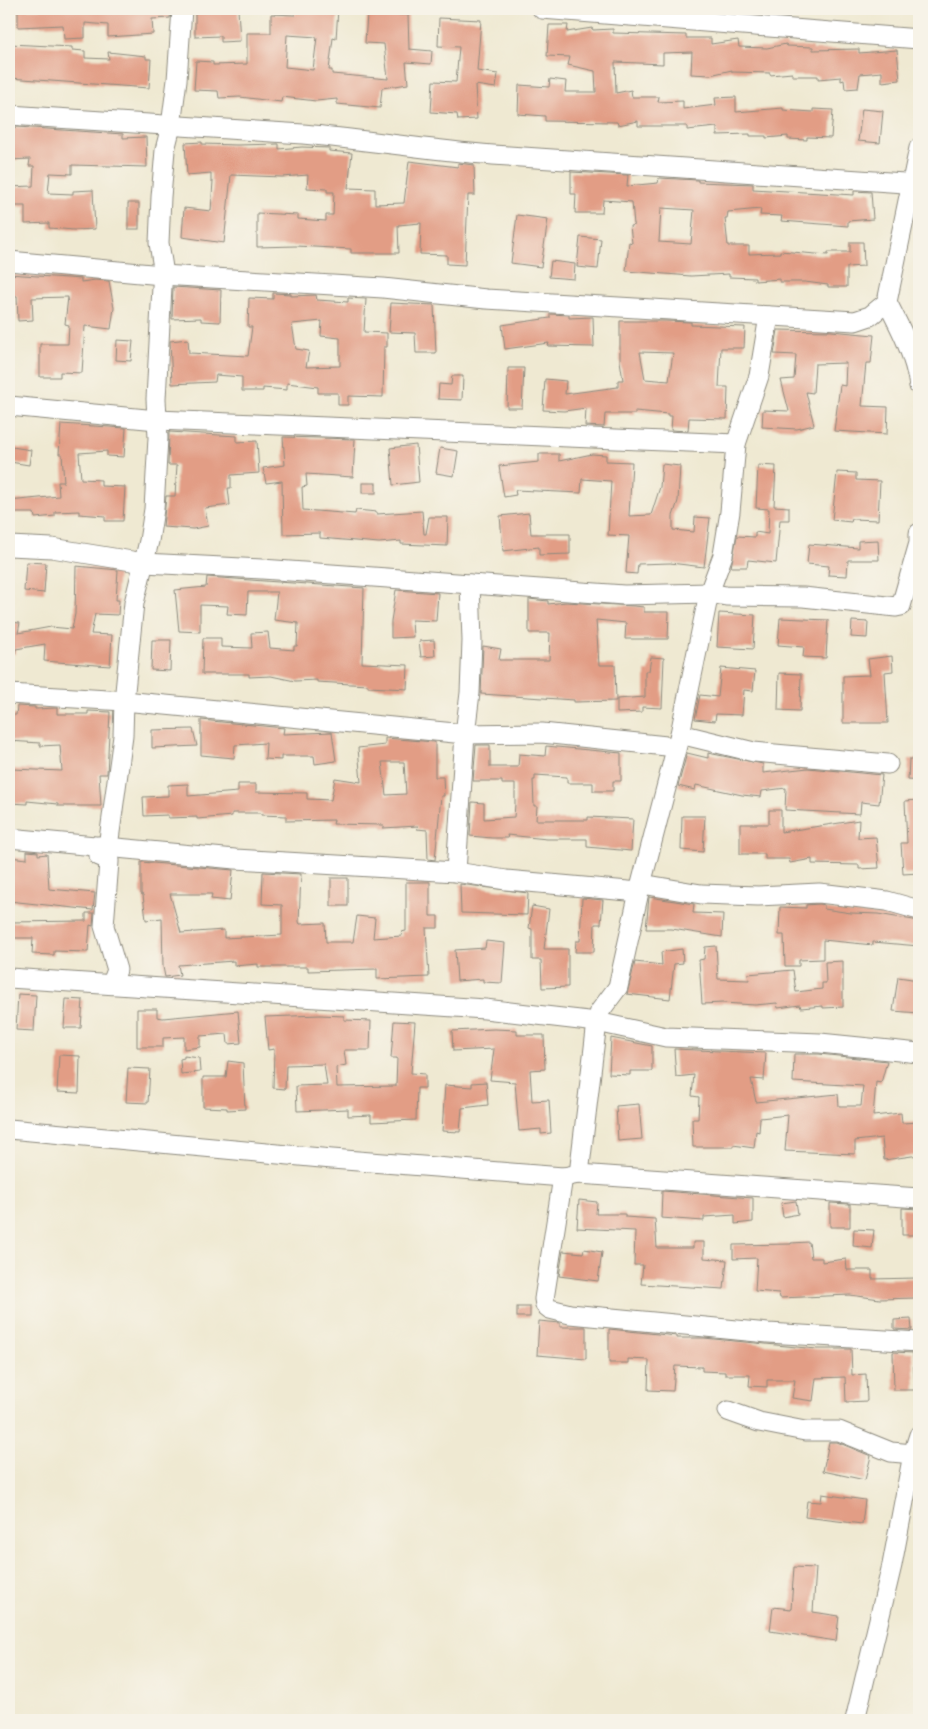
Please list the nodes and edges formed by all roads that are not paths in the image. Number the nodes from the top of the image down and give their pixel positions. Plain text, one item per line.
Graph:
1 (182, 9) edge
2 (542, 9) edge
3 (919, 39) edge
4 (9, 115) edge
5 (171, 126) junction
6 (919, 148) edge
7 (915, 184) edge
8 (9, 261) edge
9 (162, 274) junction
10 (887, 302) junction
11 (769, 316) junction
12 (919, 386) edge
13 (9, 406) edge
14 (157, 420) junction
15 (736, 444) junction
16 (919, 533) edge
17 (9, 546) edge
18 (144, 563) junction
19 (470, 584) junction
20 (709, 593) junction
21 (9, 694) edge
22 (124, 701) junction
23 (465, 734) junction
24 (678, 740) junction
25 (888, 764) dead end
26 (9, 838) edge
27 (104, 846) junction
28 (456, 872) junction
29 (640, 888) junction
30 (919, 910) edge
31 (9, 978) edge
32 (112, 983) junction
33 (597, 1022) junction
34 (919, 1052) edge
35 (9, 1130) edge
36 (571, 1175) junction
37 (919, 1198) edge
38 (919, 1342) edge
39 (728, 1411) dead end
40 (919, 1435) edge
41 (913, 1454) junction
42 (855, 1720) edge

1 - 5 street
2 - 3 street
4 - 5 street
5 - 7 street
5 - 9 street
6 - 7 street
7 - 10 street
8 - 9 street
9 - 11 street
9 - 14 street
10 - 11 street
10 - 12 street
11 - 15 street
13 - 14 street
14 - 15 street
14 - 18 street
15 - 20 street
16 - 20 street
17 - 18 street
18 - 19 street
18 - 22 street
19 - 20 street
19 - 23 street
20 - 24 street
21 - 22 street
22 - 23 street
22 - 27 street
23 - 24 street
23 - 28 street
24 - 25 street
24 - 29 street
26 - 27 street
27 - 28 street
27 - 32 street
28 - 29 street
29 - 30 street
29 - 33 street
31 - 32 street
32 - 33 street
33 - 34 street
33 - 36 street
35 - 36 street
36 - 37 street
36 - 38 street
39 - 41 street
40 - 41 street
41 - 42 street

